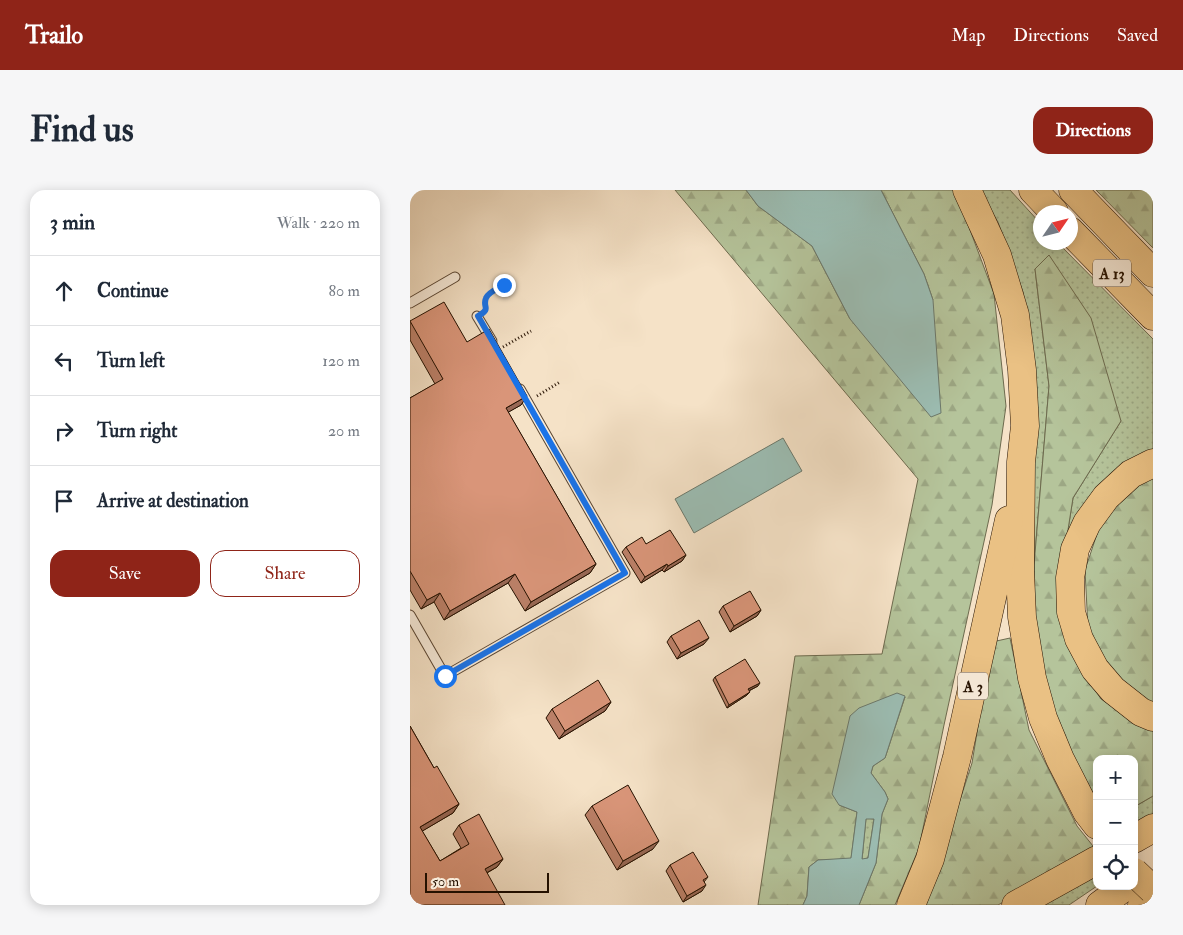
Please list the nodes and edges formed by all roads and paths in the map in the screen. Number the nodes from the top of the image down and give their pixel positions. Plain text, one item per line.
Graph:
1 (967, 190) edge
2 (1032, 190) edge
3 (1073, 190) edge
4 (1047, 205) edge
5 (1078, 239) edge
6 (1153, 274) edge
7 (455, 277) dead end
8 (504, 285) dead end
9 (410, 303) edge
10 (478, 316) joint
11 (1153, 316) edge
12 (531, 331) dead end
13 (498, 351) joint
14 (560, 382) dead end
15 (518, 385) edge
16 (528, 402) junction
17 (1021, 462) junction
18 (1153, 463) edge
19 (410, 615) edge
20 (1153, 717) edge
21 (1092, 818) edge
22 (1153, 828) edge
23 (1138, 837) edge
24 (1093, 862) edge
25 (1153, 867) edge
26 (1138, 876) edge
27 (1138, 877) edge
28 (1121, 890) edge
29 (1153, 890) edge
30 (1153, 897) edge
31 (911, 905) edge
32 (1016, 905) edge
33 (1100, 905) edge
34 (1142, 905) edge

1 - 17 highway, A 3
2 - 4 highway
3 - 6 highway, A 13
5 - 11 highway, A 13
7 - 9 lane
8 - 10 path
10 - 13 lane
12 - 13 path
14 - 16 path
15 - 16 lane
16 - 19 lane
17 - 21 highway, A 3
17 - 31 highway, A 3
18 - 20 highway
22 - 23 highway
24 - 32 highway
25 - 27 highway
26 - 29 highway, bridge
28 - 33 highway
30 - 34 highway

